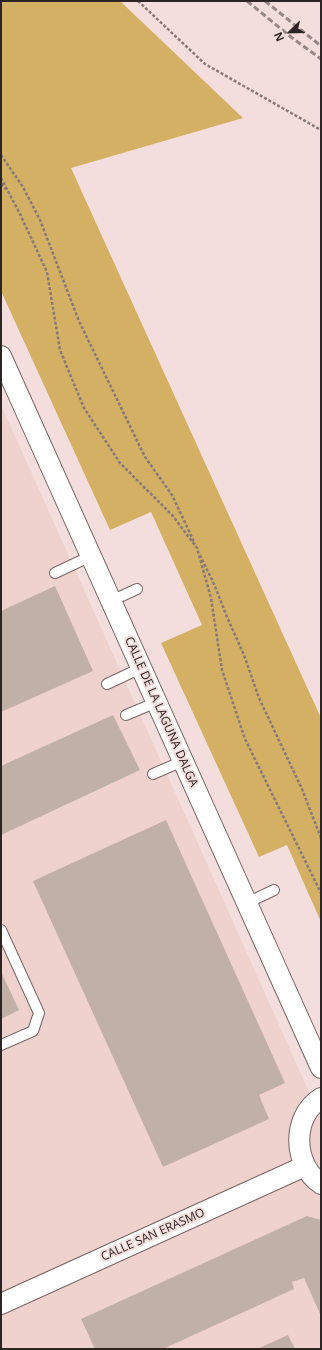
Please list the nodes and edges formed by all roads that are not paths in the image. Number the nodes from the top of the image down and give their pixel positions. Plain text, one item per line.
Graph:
1 (1, 356) edge
2 (91, 556) junction
3 (55, 573) dead end
4 (137, 589) dead end
5 (111, 601) junction
6 (141, 668) junction
7 (107, 684) dead end
8 (157, 702) junction
9 (126, 715) dead end
10 (183, 760) junction
11 (153, 774) dead end
12 (274, 890) dead end
13 (247, 903) junction
14 (1, 930) edge
15 (1, 1045) edge
16 (321, 1068) edge
17 (321, 1098) edge
18 (305, 1166) junction
19 (321, 1184) edge
20 (1, 1304) edge

1 - 2 street, CALLE DE LA LAGUNA DALGA
2 - 3 lane
2 - 5 street, CALLE DE LA LAGUNA DALGA
4 - 5 lane
5 - 6 street, CALLE DE LA LAGUNA DALGA
6 - 7 lane
6 - 8 street, CALLE DE LA LAGUNA DALGA
8 - 9 lane
8 - 10 street, CALLE DE LA LAGUNA DALGA
10 - 11 lane
10 - 13 street, CALLE DE LA LAGUNA DALGA
12 - 13 lane
13 - 16 street, CALLE DE LA LAGUNA DALGA
14 - 15 lane
17 - 18 street
18 - 19 street
18 - 20 street, CALLE SAN ERASMO

